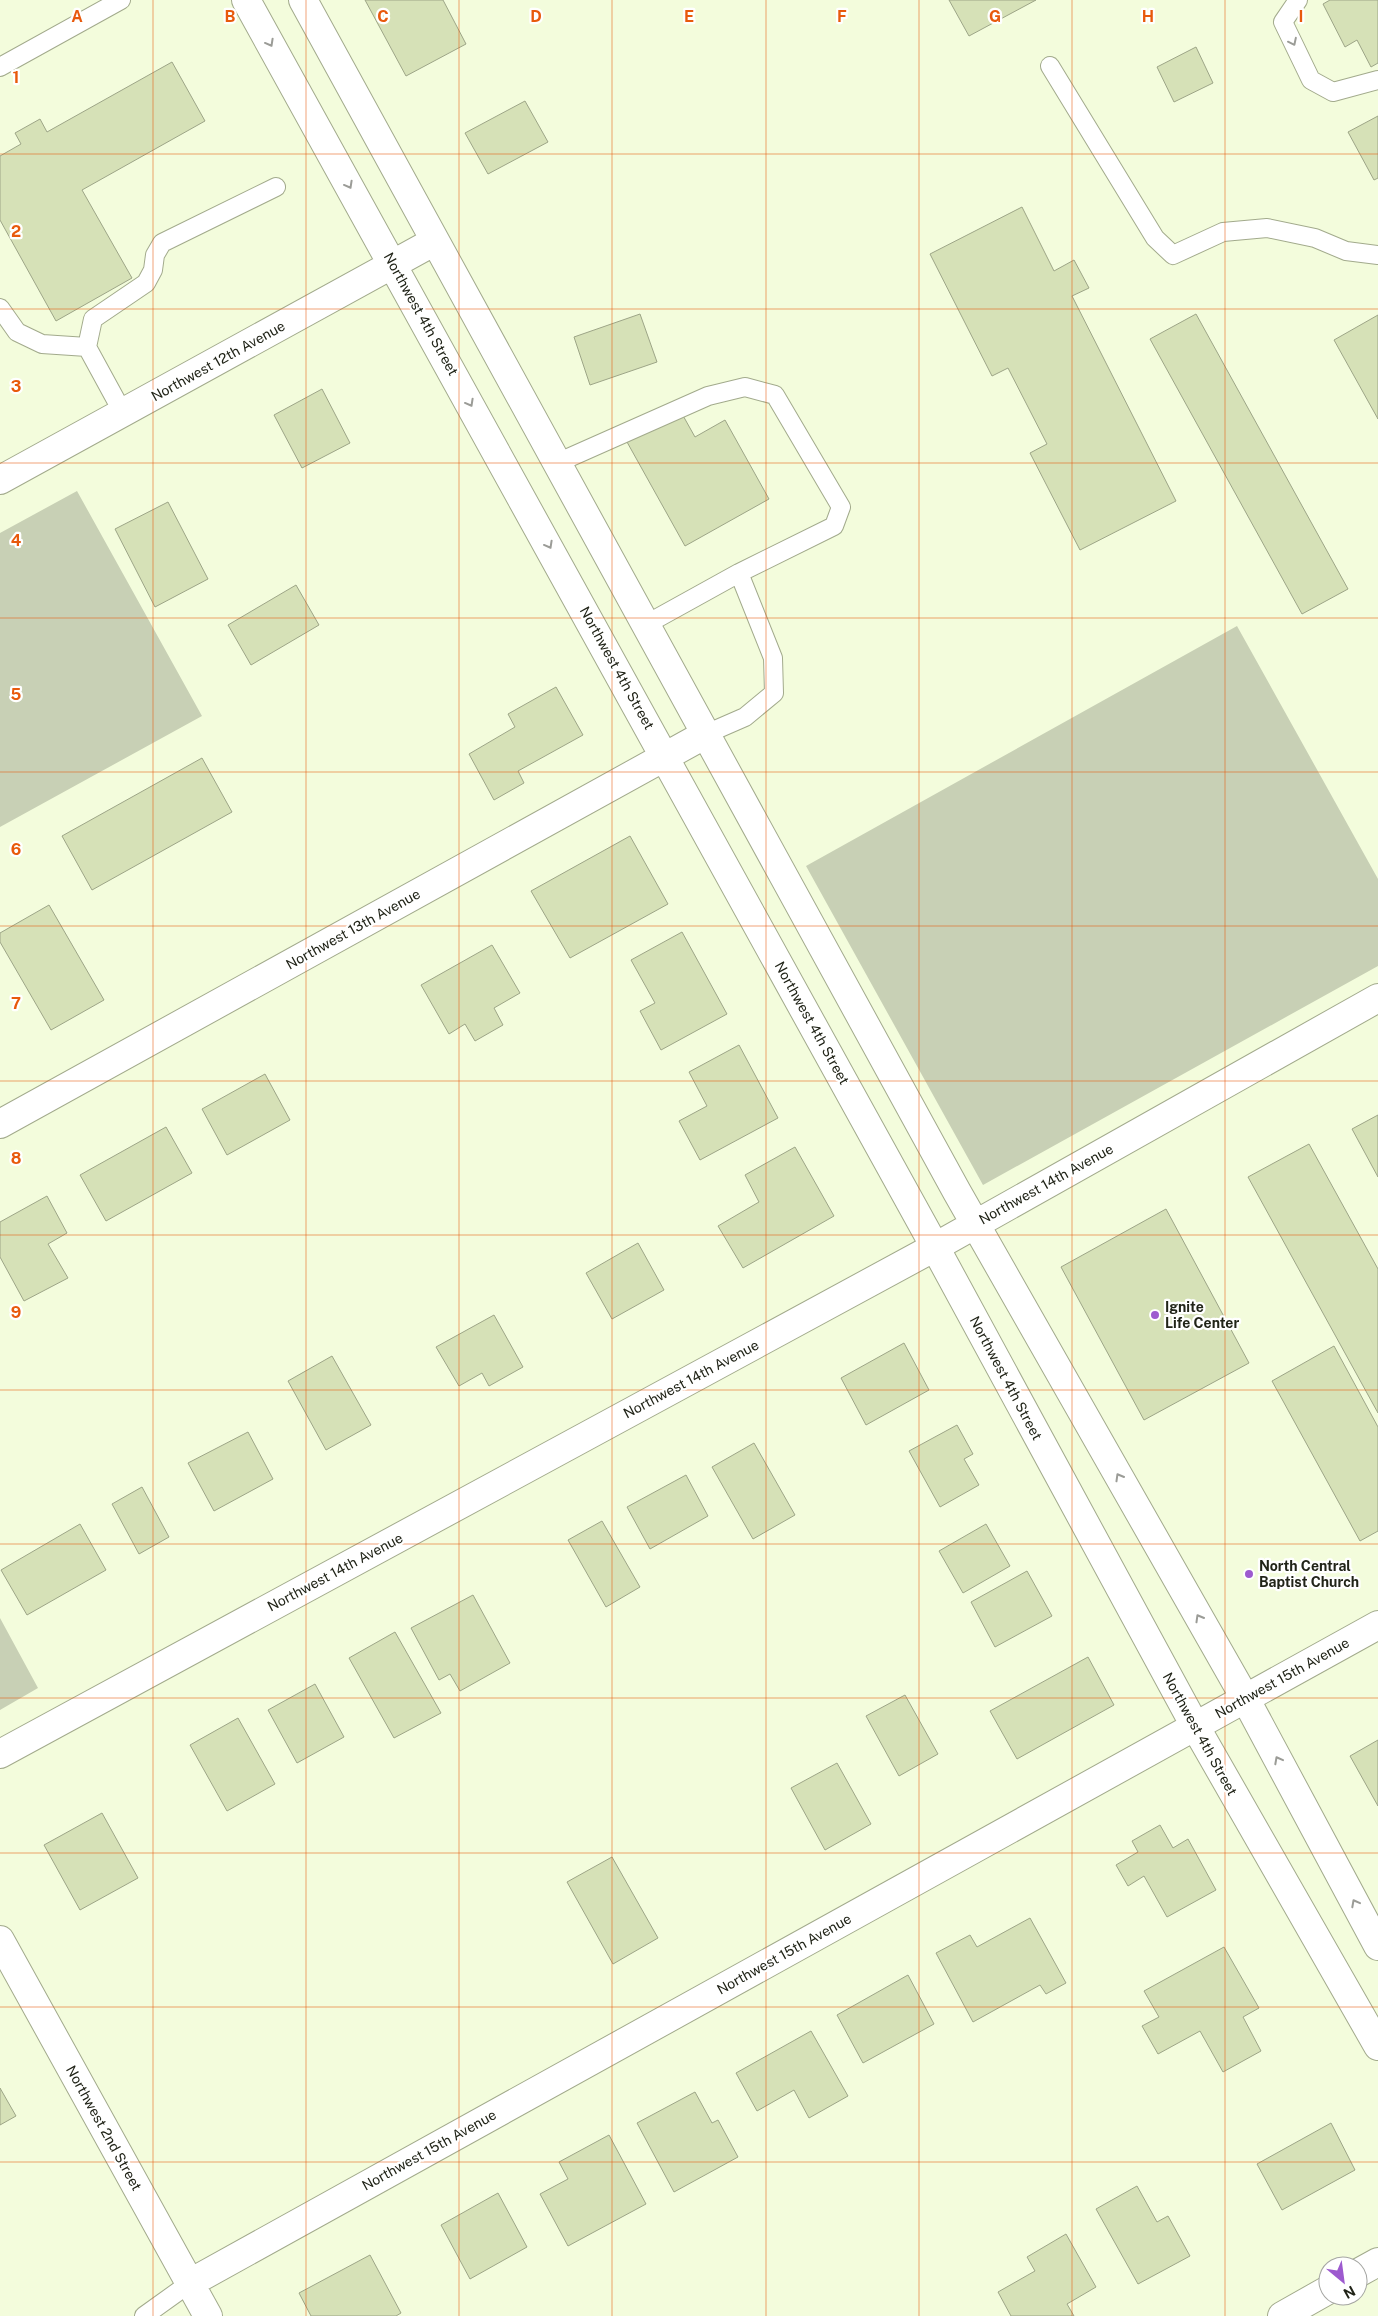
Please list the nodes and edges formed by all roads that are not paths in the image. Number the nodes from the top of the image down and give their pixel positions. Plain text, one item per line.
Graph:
1 (121, 0) edge
2 (246, 0) edge
3 (303, 0) edge
4 (1298, 0) edge
5 (1050, 66) dead end
6 (0, 67) edge
7 (1378, 80) edge
8 (276, 187) dead end
9 (435, 241) junction
10 (1378, 255) edge
11 (394, 265) junction
12 (1, 314) edge
13 (87, 347) junction
14 (123, 413) junction
15 (557, 463) junction
16 (0, 480) edge
17 (739, 573) junction
18 (645, 625) junction
19 (706, 734) junction
20 (665, 756) junction
21 (1378, 998) edge
22 (0, 1124) edge
23 (974, 1224) junction
24 (935, 1247) junction
25 (1378, 1625) edge
26 (1245, 1698) junction
27 (1195, 1726) junction
28 (0, 1754) edge
29 (0, 1940) edge
30 (1378, 1946) edge
31 (1378, 2046) edge
32 (190, 2283) junction
33 (1318, 2296) edge
34 (144, 2316) edge
35 (208, 2316) edge
36 (1282, 2316) edge

1 - 6 lane
2 -> 11 street, Northwest 4th Street
3 - 9 street
4 -> 7 lane
5 - 10 lane
8 - 13 lane
9 - 11 street, Northwest 12th Avenue
9 - 15 street
11 - 14 street, Northwest 12th Avenue
11 -> 20 street, Northwest 4th Street
12 - 13 lane
13 - 14 lane
14 - 16 street, Northwest 12th Avenue
15 - 17 lane
15 - 18 street
17 - 18 lane
17 - 19 lane
18 - 19 street
19 - 20 street, Northwest 13th Avenue
19 - 23 street
20 - 22 street, Northwest 13th Avenue
20 - 24 street, Northwest 4th Street
21 - 23 street, Northwest 14th Avenue
23 - 24 street, Northwest 14th Avenue
26 -> 23 street
24 - 27 street, Northwest 4th Street
24 - 28 street, Northwest 14th Avenue
25 - 26 street, Northwest 15th Avenue
26 - 27 street, Northwest 15th Avenue
30 -> 26 street
27 - 31 street, Northwest 4th Street
27 - 32 street, Northwest 15th Avenue
29 - 32 street, Northwest 2nd Street
32 - 34 lane
32 - 35 street, Northwest 2nd Street
33 - 36 street

